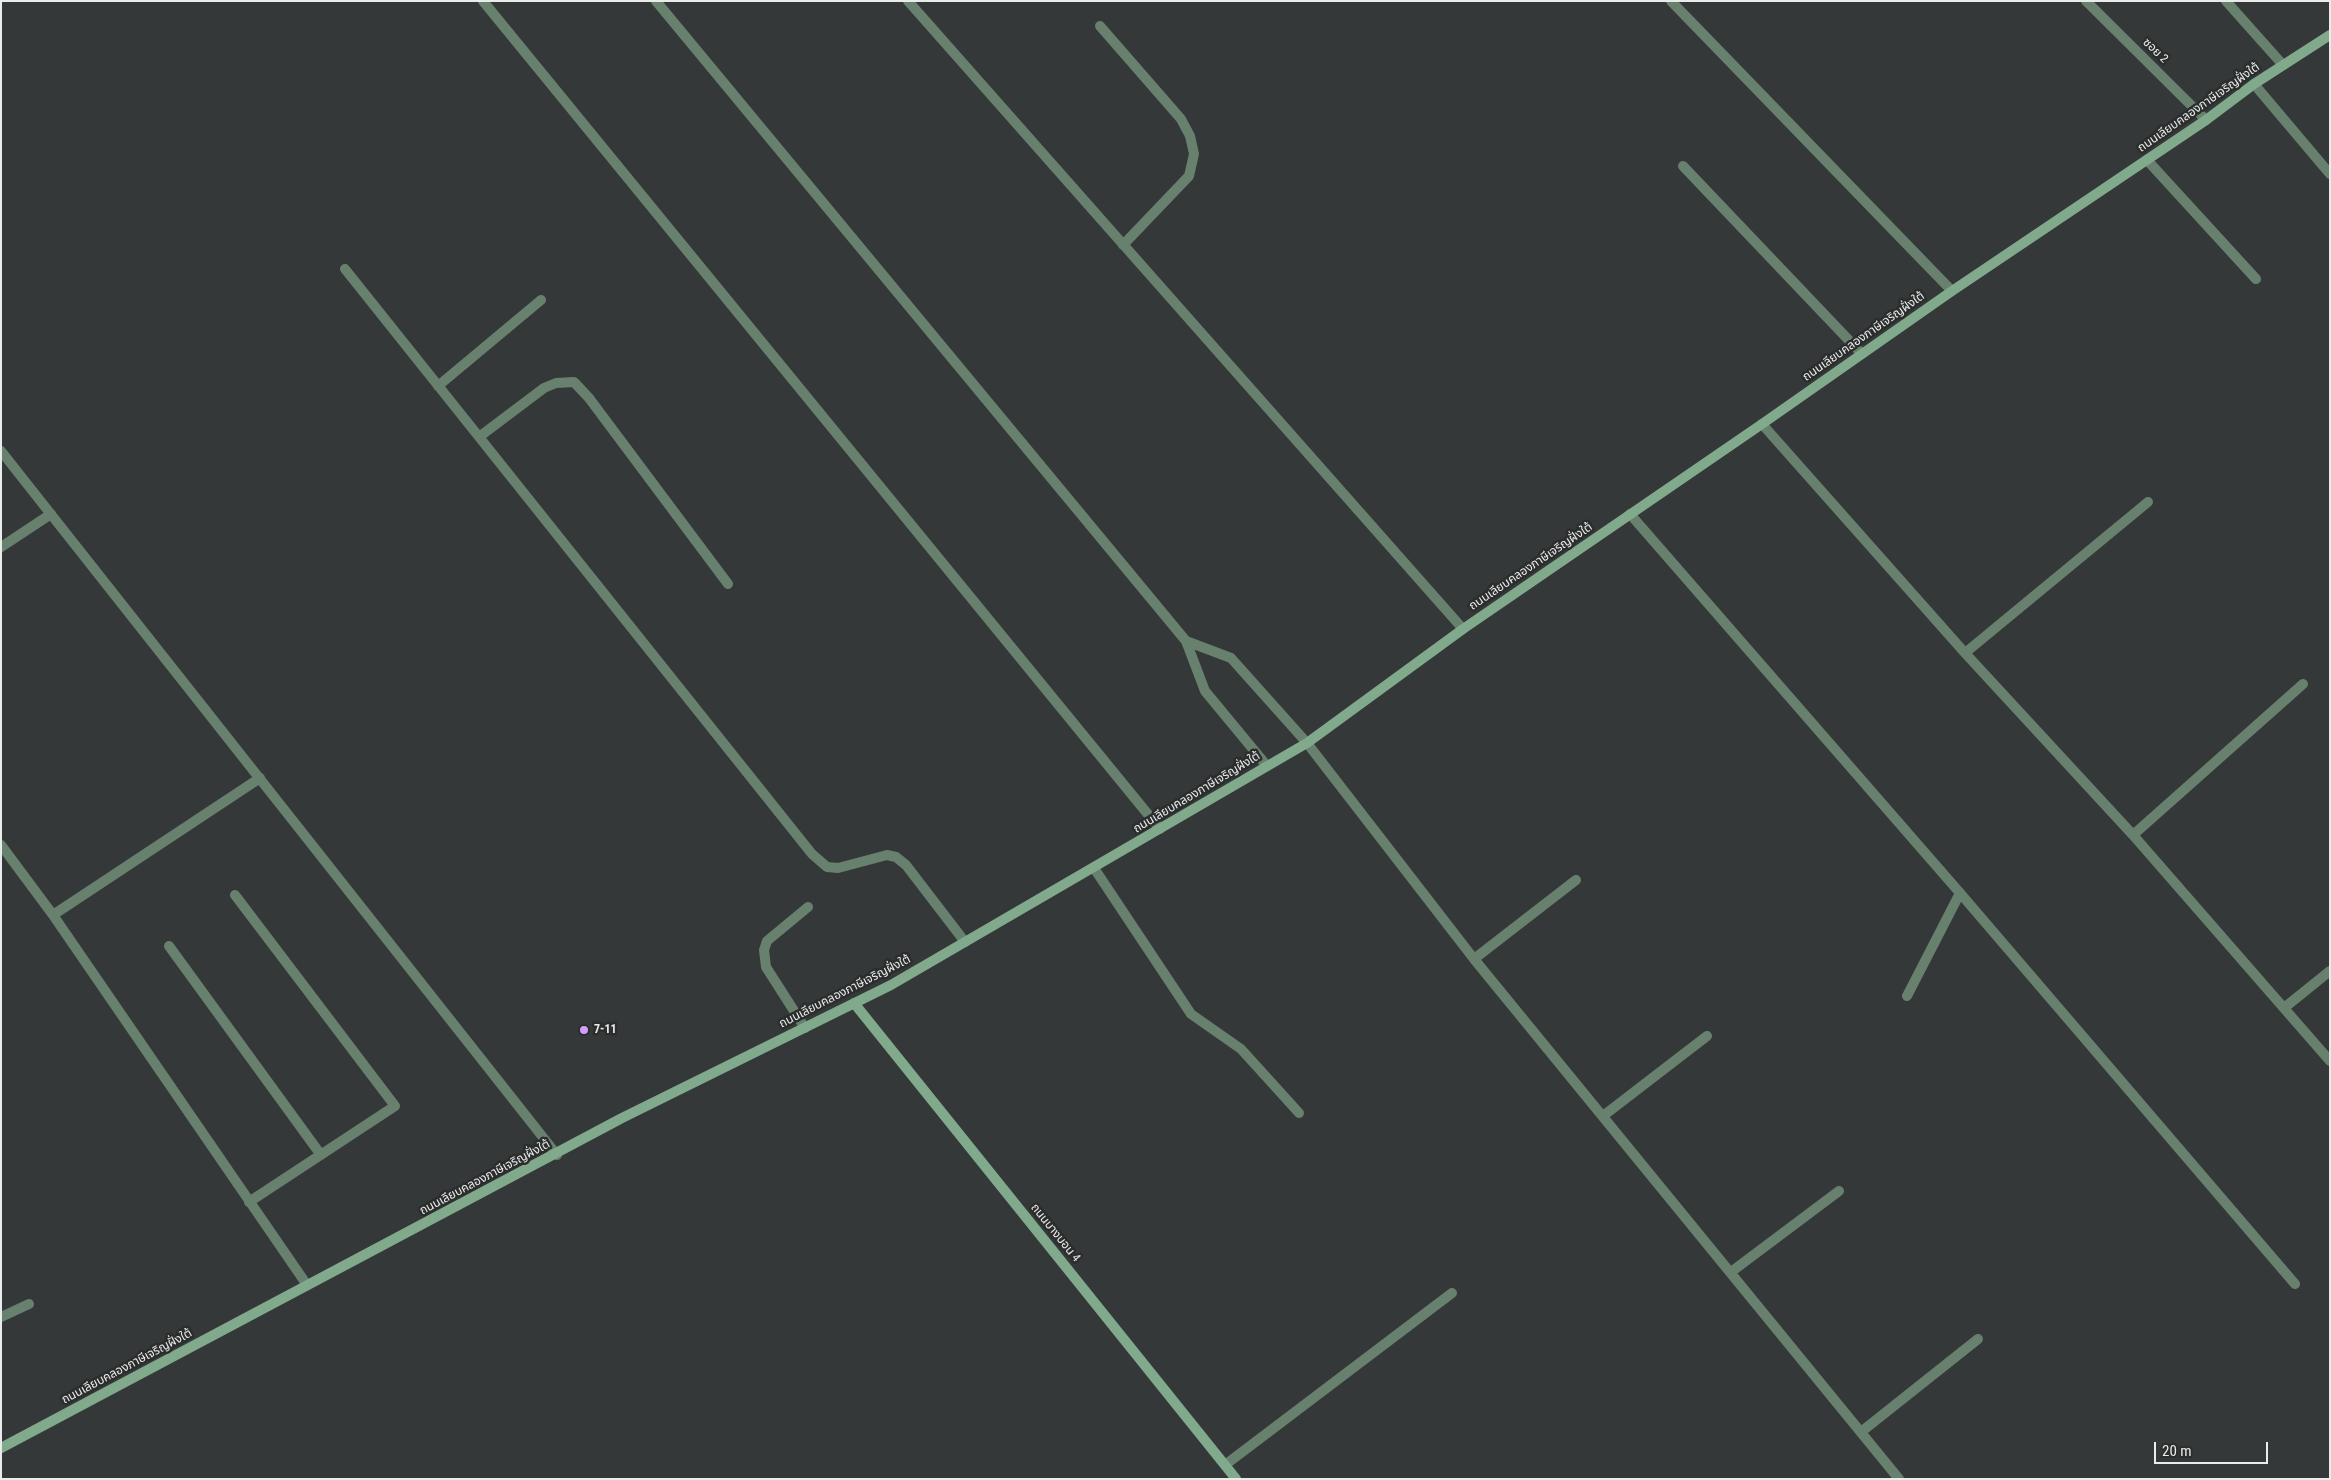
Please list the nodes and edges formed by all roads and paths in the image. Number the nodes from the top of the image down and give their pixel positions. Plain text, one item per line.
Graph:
1 (483, 1) edge
2 (656, 1) edge
3 (908, 1) edge
4 (1671, 1) edge
5 (2086, 1) edge
6 (2226, 1) edge
7 (1100, 26) dead end
8 (2330, 35) edge
9 (2283, 65) junction
10 (2254, 84) junction
11 (2206, 120) junction
12 (2147, 160) junction
13 (1683, 166) dead end
14 (2330, 174) edge
15 (1123, 244) junction
16 (345, 269) dead end
17 (2256, 279) dead end
18 (1952, 291) junction
19 (541, 300) dead end
20 (1862, 354) junction
21 (438, 386) junction
22 (1762, 424) junction
23 (479, 436) junction
24 (1, 451) edge
25 (2148, 502) dead end
26 (52, 514) junction
27 (1630, 514) junction
28 (1, 547) edge
29 (728, 584) dead end
30 (1463, 629) junction
31 (1186, 640) junction
32 (1965, 653) junction
33 (2303, 684) dead end
34 (1307, 743) junction
35 (1267, 766) junction
36 (260, 778) junction
37 (1160, 829) junction
38 (2133, 835) junction
39 (1, 845) edge
40 (1094, 868) junction
41 (1576, 880) dead end
42 (1960, 893) junction
43 (235, 895) dead end
44 (808, 907) dead end
45 (53, 915) junction
46 (965, 942) junction
47 (169, 946) dead end
48 (1474, 959) junction
49 (2330, 971) edge
50 (1907, 996) dead end
51 (854, 1003) junction
52 (2284, 1008) junction
53 (805, 1028) junction
54 (1707, 1036) dead end
55 (2330, 1061) edge
56 (1299, 1113) dead end
57 (1603, 1116) junction
58 (321, 1155) junction
59 (556, 1155) junction
60 (1839, 1191) dead end
61 (249, 1202) junction
62 (1731, 1272) junction
63 (2295, 1284) dead end
64 (306, 1285) junction
65 (1452, 1293) dead end
66 (30, 1304) dead end
67 (1, 1317) edge
68 (1978, 1339) dead end
69 (1861, 1432) junction
70 (1, 1448) edge
71 (1225, 1465) junction
72 (1236, 1479) edge
73 (1899, 1479) edge

1 - 37 street
2 - 31 street
3 - 15 street
4 - 18 street
5 - 11 street, ซอย 2
6 - 9 street
7 - 15 street
8 - 9 street, ถนนเลียบคลองภาษีเจริญฝั่งใต้
9 - 10 street, ถนนเลียบคลองภาษีเจริญฝั่งใต้
10 - 11 street, ถนนเลียบคลองภาษีเจริญฝั่งใต้
10 - 14 street
11 - 12 street, ถนนเลียบคลองภาษีเจริญฝั่งใต้
12 - 17 street
12 - 18 street, ถนนเลียบคลองภาษีเจริญฝั่งใต้
13 - 20 street
15 - 30 street
16 - 21 street
18 - 20 street, ถนนเลียบคลองภาษีเจริญฝั่งใต้
19 - 21 street
20 - 22 street, ถนนเลียบคลองภาษีเจริญฝั่งใต้
21 - 23 street
22 - 27 street, ถนนเลียบคลองภาษีเจริญฝั่งใต้
22 - 32 street
23 - 29 street
23 - 46 street
24 - 26 street
25 - 32 street
26 - 28 street
26 - 36 street
27 - 30 street, ถนนเลียบคลองภาษีเจริญฝั่งใต้
27 - 42 street
30 - 34 street, ถนนเลียบคลองภาษีเจริญฝั่งใต้
31 - 34 street
31 - 35 street
32 - 38 street
33 - 38 street
34 - 35 street, ถนนเลียบคลองภาษีเจริญฝั่งใต้
34 - 48 street
35 - 37 street, ถนนเลียบคลองภาษีเจริญฝั่งใต้
36 - 45 street
36 - 59 street
37 - 40 street, ถนนเลียบคลองภาษีเจริญฝั่งใต้
38 - 52 street
39 - 45 street
40 - 46 street, ถนนเลียบคลองภาษีเจริญฝั่งใต้
40 - 56 street
41 - 48 street
42 - 50 street
42 - 63 street
43 - 58 street
44 - 53 street
45 - 61 street
46 - 51 street, ถนนเลียบคลองภาษีเจริญฝั่งใต้
47 - 58 street
48 - 57 street
49 - 52 street
51 - 53 street, ถนนเลียบคลองภาษีเจริญฝั่งใต้
51 - 71 street, ถนนบางบอน 4
52 - 55 street
53 - 59 street, ถนนเลียบคลองภาษีเจริญฝั่งใต้
54 - 57 street
57 - 62 street
58 - 61 street
59 - 64 street, ถนนเลียบคลองภาษีเจริญฝั่งใต้
60 - 62 street
61 - 64 street
62 - 69 street
64 - 70 street, ถนนเลียบคลองภาษีเจริญฝั่งใต้
65 - 71 street
66 - 67 street
68 - 69 street
69 - 73 street
71 - 72 street, ถนนบางบอน 4

